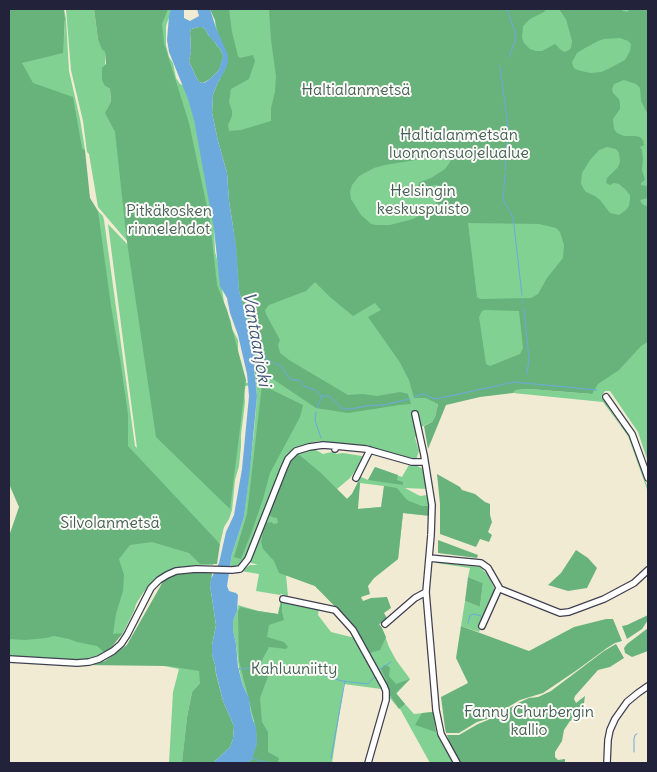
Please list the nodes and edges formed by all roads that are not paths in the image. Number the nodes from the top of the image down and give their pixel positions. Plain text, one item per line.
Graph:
1 (606, 397) dead end
2 (415, 414) dead end
3 (370, 450) junction
4 (425, 462) junction
5 (356, 478) dead end
6 (648, 478) edge
7 (429, 558) junction
8 (648, 570) edge
9 (499, 588) junction
10 (426, 592) junction
11 (283, 599) dead end
12 (385, 625) dead end
13 (482, 626) dead end
14 (9, 659) edge
15 (647, 689) edge
16 (368, 763) edge
17 (457, 763) edge
18 (607, 763) edge

1 - 6 street
2 - 4 street
3 - 4 street
3 - 5 street
3 - 14 street
4 - 7 street
7 - 9 street
7 - 10 street
8 - 9 street
9 - 13 street
10 - 12 street
10 - 17 street
11 - 16 street
15 - 18 street

